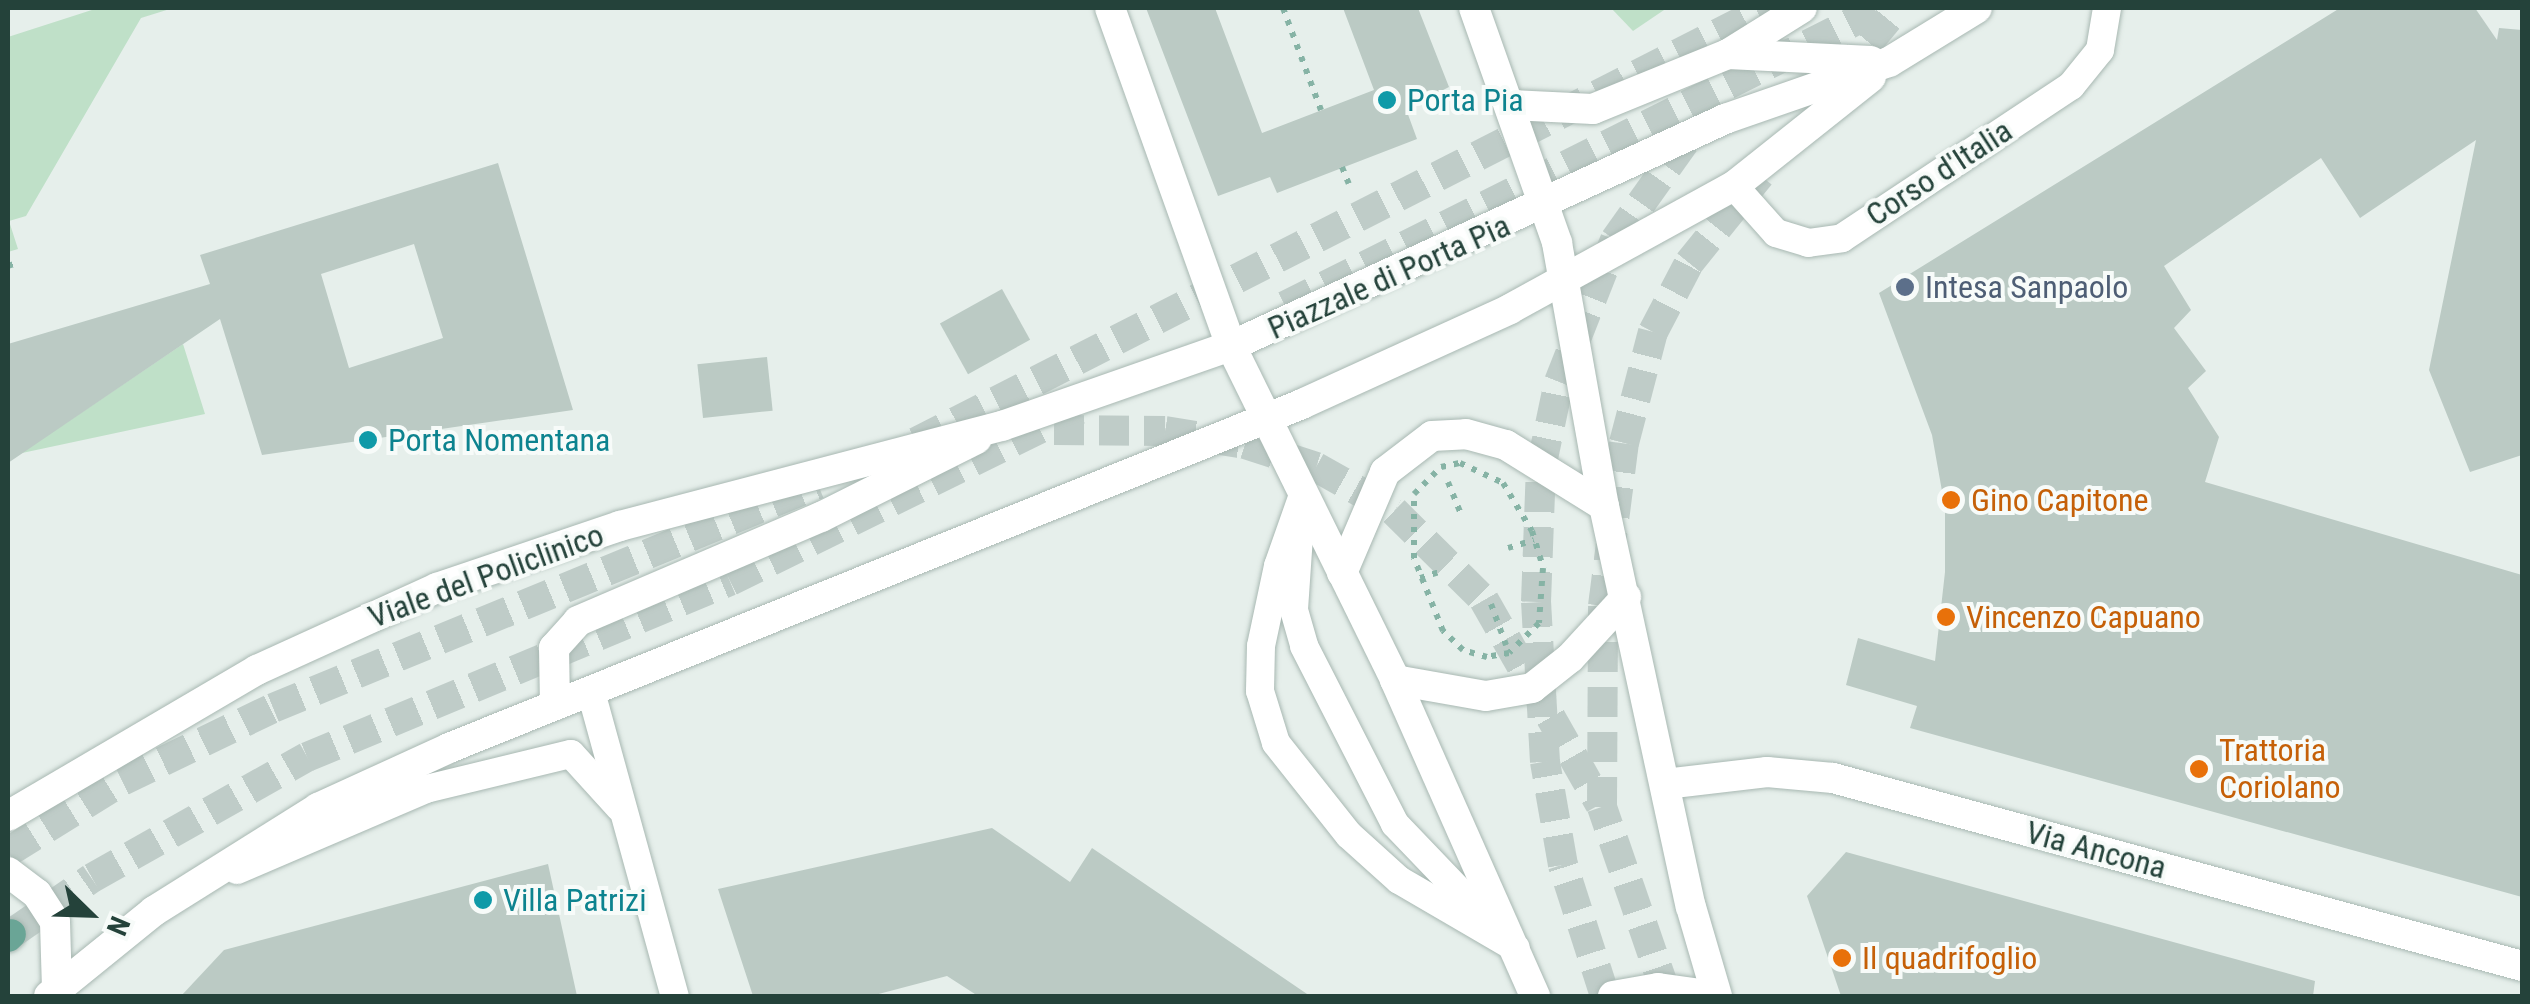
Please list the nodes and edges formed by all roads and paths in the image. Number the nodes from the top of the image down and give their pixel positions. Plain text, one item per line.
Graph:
1 (1110, 8) edge
2 (1283, 8) edge
3 (1474, 8) edge
4 (1802, 8) edge
5 (1978, 8) edge
6 (2107, 8) edge
7 (1728, 54) junction
8 (1889, 62) junction
9 (1511, 106) junction
10 (1321, 110) dead end
11 (1342, 167) dead end
12 (1349, 184) dead end
13 (1734, 186) junction
14 (1546, 206) junction
15 (18, 263) dead end
16 (8, 266) edge
17 (1565, 282) junction
18 (1231, 346) junction
19 (1265, 420) junction
20 (1002, 426) junction
21 (1442, 466) junction
22 (1304, 494) junction
23 (1604, 506) junction
24 (1460, 516) dead end
25 (1534, 540) junction
26 (1508, 548) dead end
27 (1443, 571) dead end
28 (1342, 573) junction
29 (1420, 578) junction
30 (1626, 597) junction
31 (1491, 604) dead end
32 (1509, 653) junction
33 (1395, 680) junction
34 (591, 692) junction
35 (555, 705) junction
36 (1665, 784) junction
37 (618, 807) junction
38 (8, 816) edge
39 (8, 872) edge
40 (176, 896) junction
41 (1516, 948) junction
42 (2522, 966) edge
43 (53, 993) edge
44 (675, 996) edge
45 (1535, 996) edge
46 (1613, 996) edge
47 (1716, 996) edge

1 - 18 street, Piazzale di Porta Pia
2 - 10 path
3 - 9 street, Piazzale di Porta Pia
4 - 7 street
5 - 8 street
6 - 13 lane, Corso d'Italia
7 - 8 street
7 - 9 street
8 - 13 street
8 - 14 street
9 - 14 street, Piazzale di Porta Pia
11 - 12 path
13 - 17 street
14 - 17 street, Piazzale di Porta Pia
14 - 18 street, Piazzale di Porta Pia
15 - 16 path
17 - 19 street
17 - 23 street, Piazzale di Porta Pia
18 - 19 street, Piazzale di Porta Pia
18 - 20 street, Viale del Policlinico
19 - 22 street, Piazzale di Porta Pia
19 - 34 street
20 - 35 street, Viale del Policlinico
20 - 38 street, Viale del Policlinico
21 - 24 path
21 - 25 path
21 - 29 path
22 - 28 street, Piazzale di Porta Pia
22 - 41 lane
22 - 41 lane
23 - 28 street
23 - 30 street, Piazzale di Porta Pia
25 - 26 path
25 - 32 path
27 - 29 path
28 - 33 street, Piazzale di Porta Pia
29 - 32 path
30 - 33 street
30 - 36 street, Piazzale di Porta Pia
31 - 32 path
33 - 41 street, Piazzale di Porta Pia
34 - 35 street
34 - 37 lane
35 - 40 street
36 - 42 street, Via Ancona
36 - 47 street, Piazzale di Porta Pia
37 - 40 lane
37 - 44 lane
39 - 43 street
40 - 43 street
41 - 45 street, Piazzale di Porta Pia
46 - 47 street

